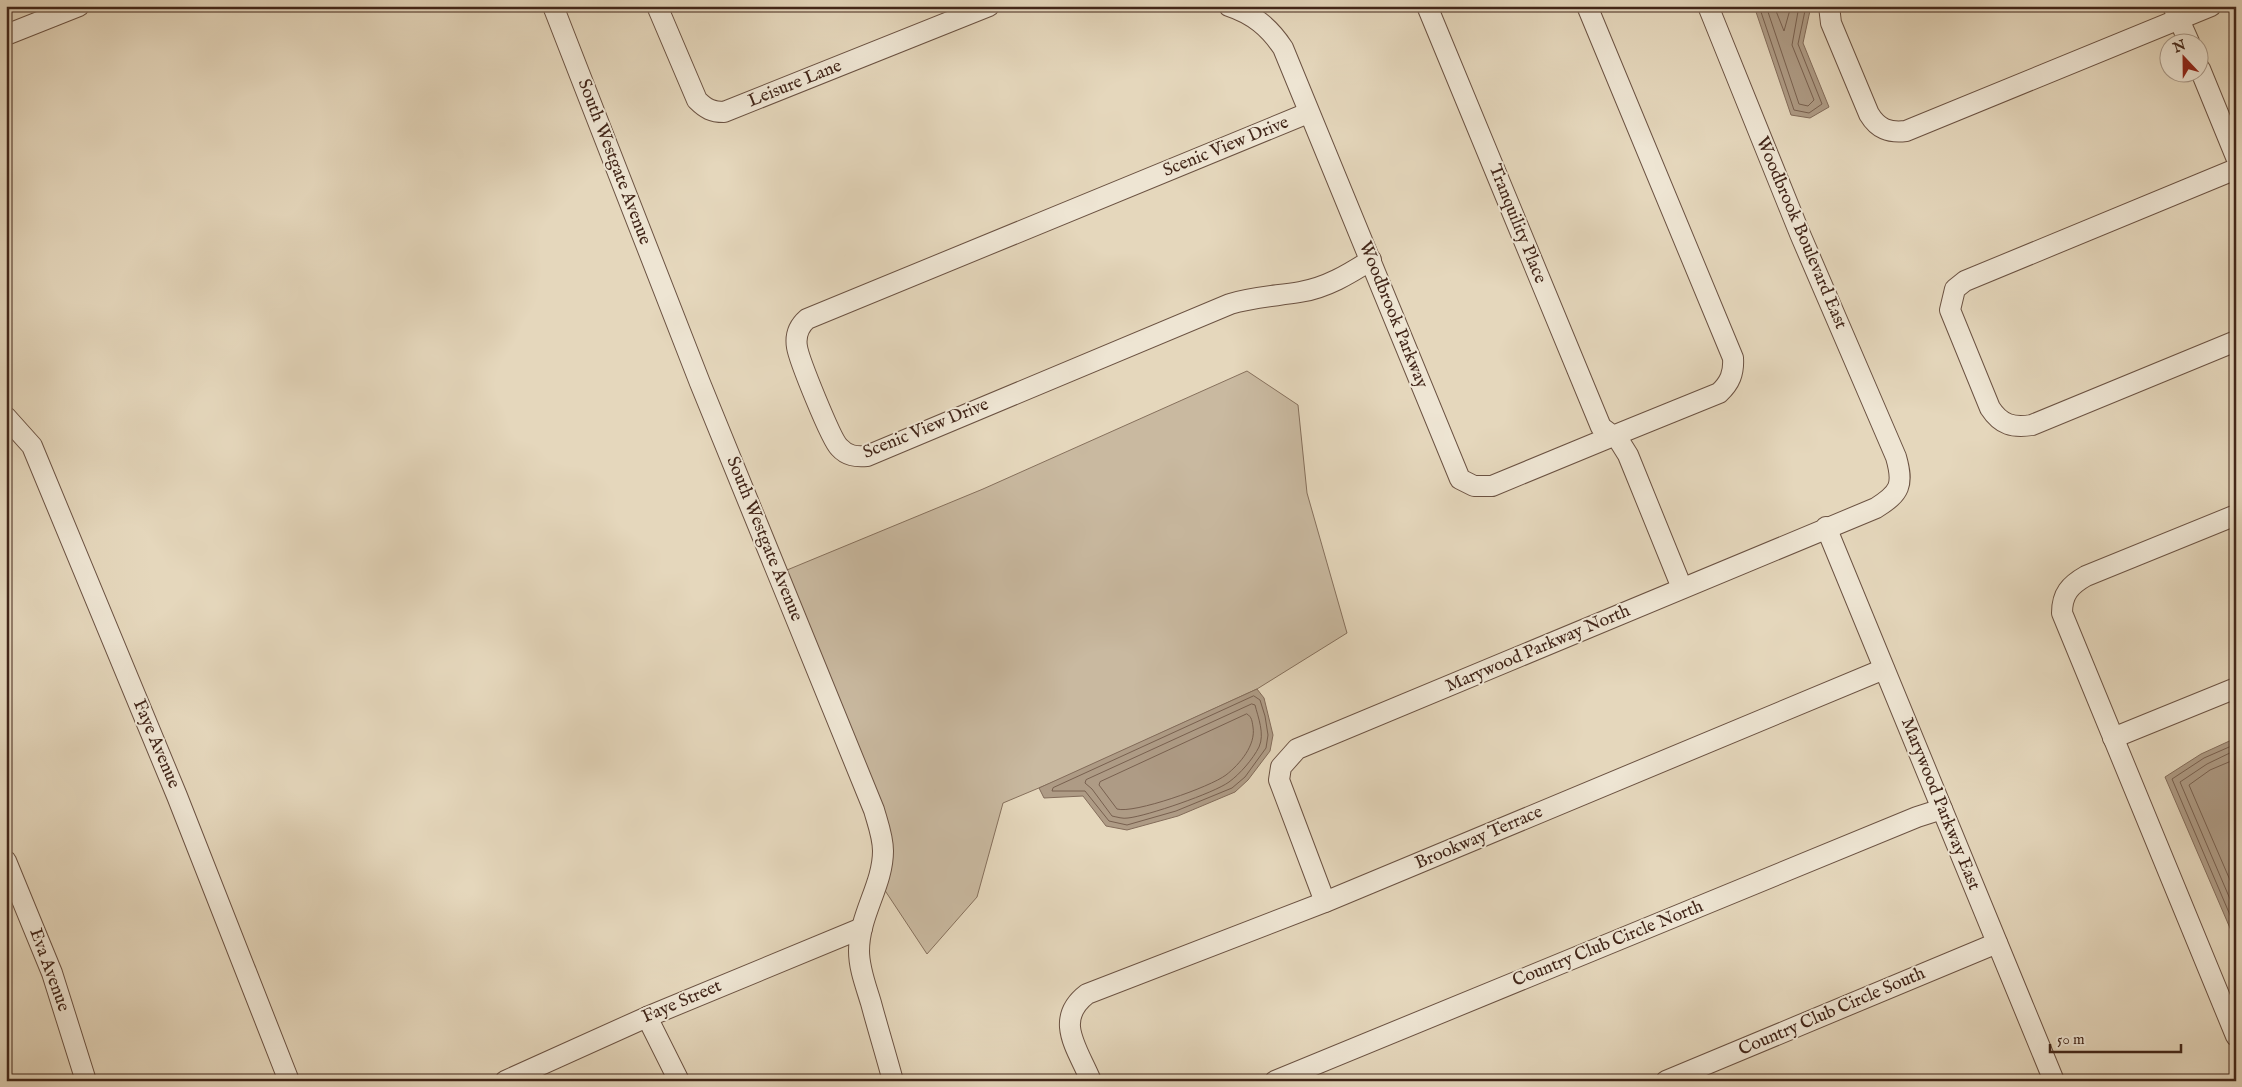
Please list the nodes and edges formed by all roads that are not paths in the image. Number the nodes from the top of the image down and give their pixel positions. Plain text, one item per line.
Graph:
1 (79, 6) edge
2 (553, 6) edge
3 (657, 6) edge
4 (989, 6) edge
5 (1426, 6) edge
6 (1587, 6) edge
7 (1708, 6) edge
8 (1830, 6) edge
9 (2211, 6) edge
10 (1241, 8) edge
11 (2176, 13) edge
12 (2184, 32) edge
13 (6, 35) edge
14 (2205, 82) edge
15 (1308, 113) junction
16 (2236, 157) edge
17 (2236, 169) edge
18 (1371, 260) junction
19 (2236, 341) edge
20 (6, 417) edge
21 (1613, 436) junction
22 (1897, 458) joint
23 (2236, 515) edge
24 (1826, 527) junction
25 (1682, 588) junction
26 (1884, 669) junction
27 (2236, 688) edge
28 (2113, 738) junction
29 (1942, 809) junction
30 (6, 861) edge
31 (1325, 902) junction
32 (862, 928) junction
33 (1998, 943) junction
34 (647, 1017) junction
35 (2236, 1036) edge
36 (86, 1081) edge
37 (289, 1081) edge
38 (505, 1081) edge
39 (679, 1081) edge
40 (893, 1081) edge
41 (1091, 1081) edge
42 (1275, 1081) edge
43 (1666, 1081) edge
44 (2054, 1081) edge

1 - 13 street
2 - 32 street, South Westgate Avenue
3 - 4 street, Leisure Lane
5 - 21 street, Tranquility Place
6 - 21 street, Woodbrook Parkway
7 - 22 street, Woodbrook Boulevard East
8 - 11 street
9 - 11 street
10 - 15 street, Woodbrook Parkway
11 - 12 street
14 - 16 street
15 - 18 street, Woodbrook Parkway
15 - 18 street, Scenic View Drive
17 - 19 street
18 - 21 street, Woodbrook Parkway
20 - 37 street, Faye Avenue
21 - 25 street
22 - 24 street, Marywood Parkway North
23 - 28 street
24 - 25 street, Marywood Parkway North
24 - 26 street, Marywood Parkway East
25 - 31 street, Marywood Parkway North
26 - 29 street, Marywood Parkway East
26 - 31 street, Brookway Terrace
27 - 28 street
28 - 35 street
29 - 33 street, Marywood Parkway East
29 - 42 street, Country Club Circle North
30 - 36 street, Eva Avenue
31 - 41 street, Brookway Terrace
32 - 34 street, Faye Street
32 - 40 street, South Westgate Avenue
33 - 43 street, Country Club Circle South
33 - 44 street, Marywood Parkway East
34 - 38 street, Faye Street
34 - 39 street

